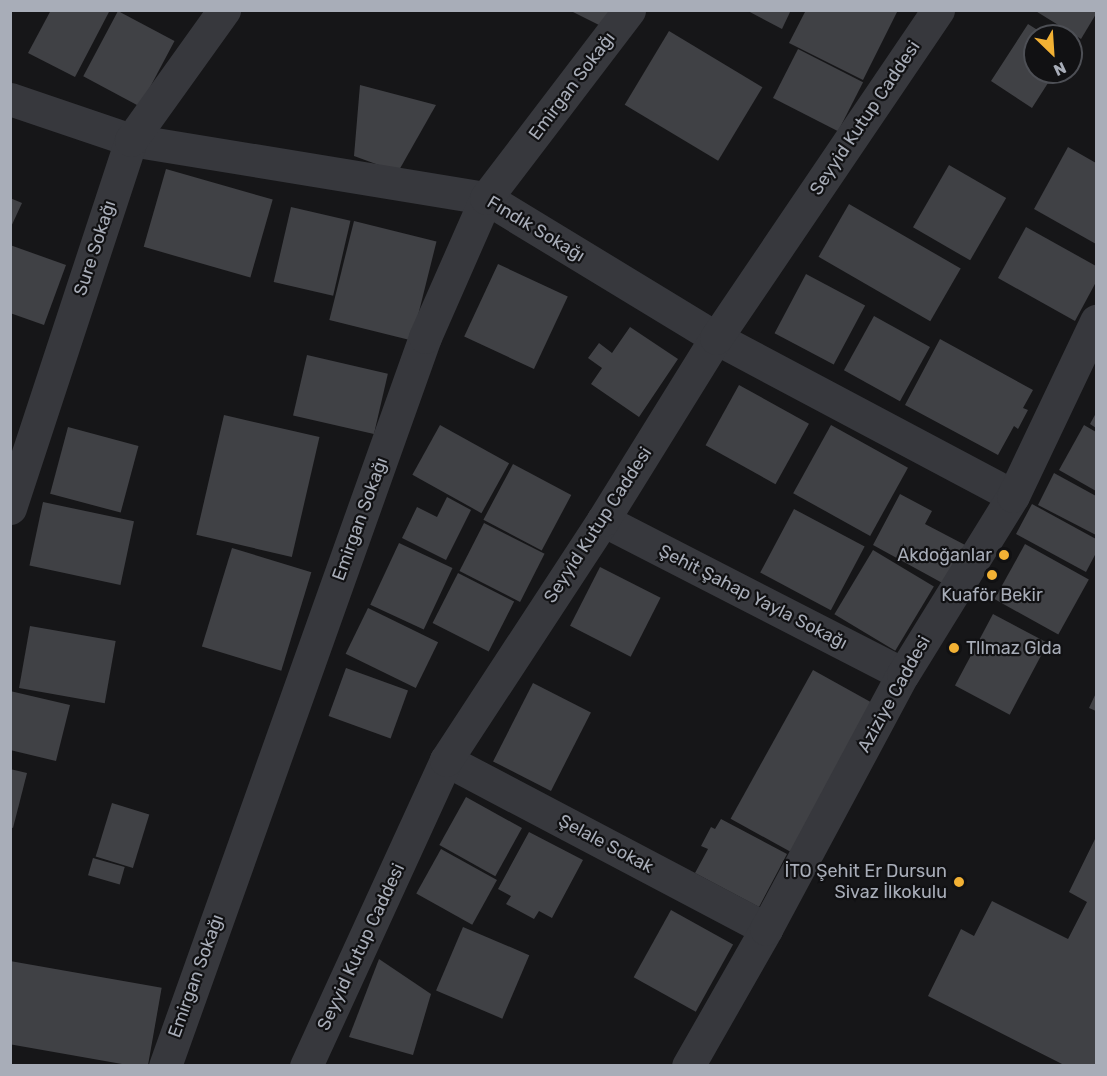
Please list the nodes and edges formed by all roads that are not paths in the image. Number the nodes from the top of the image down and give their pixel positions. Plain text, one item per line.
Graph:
1 (224, 10) edge
2 (629, 10) edge
3 (938, 10) edge
4 (10, 99) edge
5 (131, 140) junction
6 (486, 198) junction
7 (716, 338) junction
8 (1092, 341) edge
9 (1013, 496) junction
10 (10, 508) edge
11 (603, 520) junction
12 (903, 674) junction
13 (446, 760) junction
14 (766, 929) junction
15 (165, 1065) edge
16 (306, 1065) edge
17 (688, 1065) edge

1 - 5 street, Sure Sokağı
2 - 6 street, Emirgan Sokağı
3 - 7 street, Seyyid Kutup Caddesi
4 - 5 street, Fındık Sokağı
5 - 6 street, Fındık Sokağı
5 - 10 street, Sure Sokağı
6 - 7 street, Fındık Sokağı
6 - 15 street, Emirgan Sokağı
7 - 9 street, Fındık Sokağı
7 - 11 street, Seyyid Kutup Caddesi
8 - 9 street, Aziziye Caddesi
9 - 12 street, Aziziye Caddesi
11 - 12 street, Şehit Şahap Yayla Sokağı
11 - 13 street, Seyyid Kutup Caddesi
12 - 14 street, Aziziye Caddesi
13 - 14 street, Şelale Sokak
13 - 16 street, Seyyid Kutup Caddesi
14 - 17 street, Aziziye Caddesi

